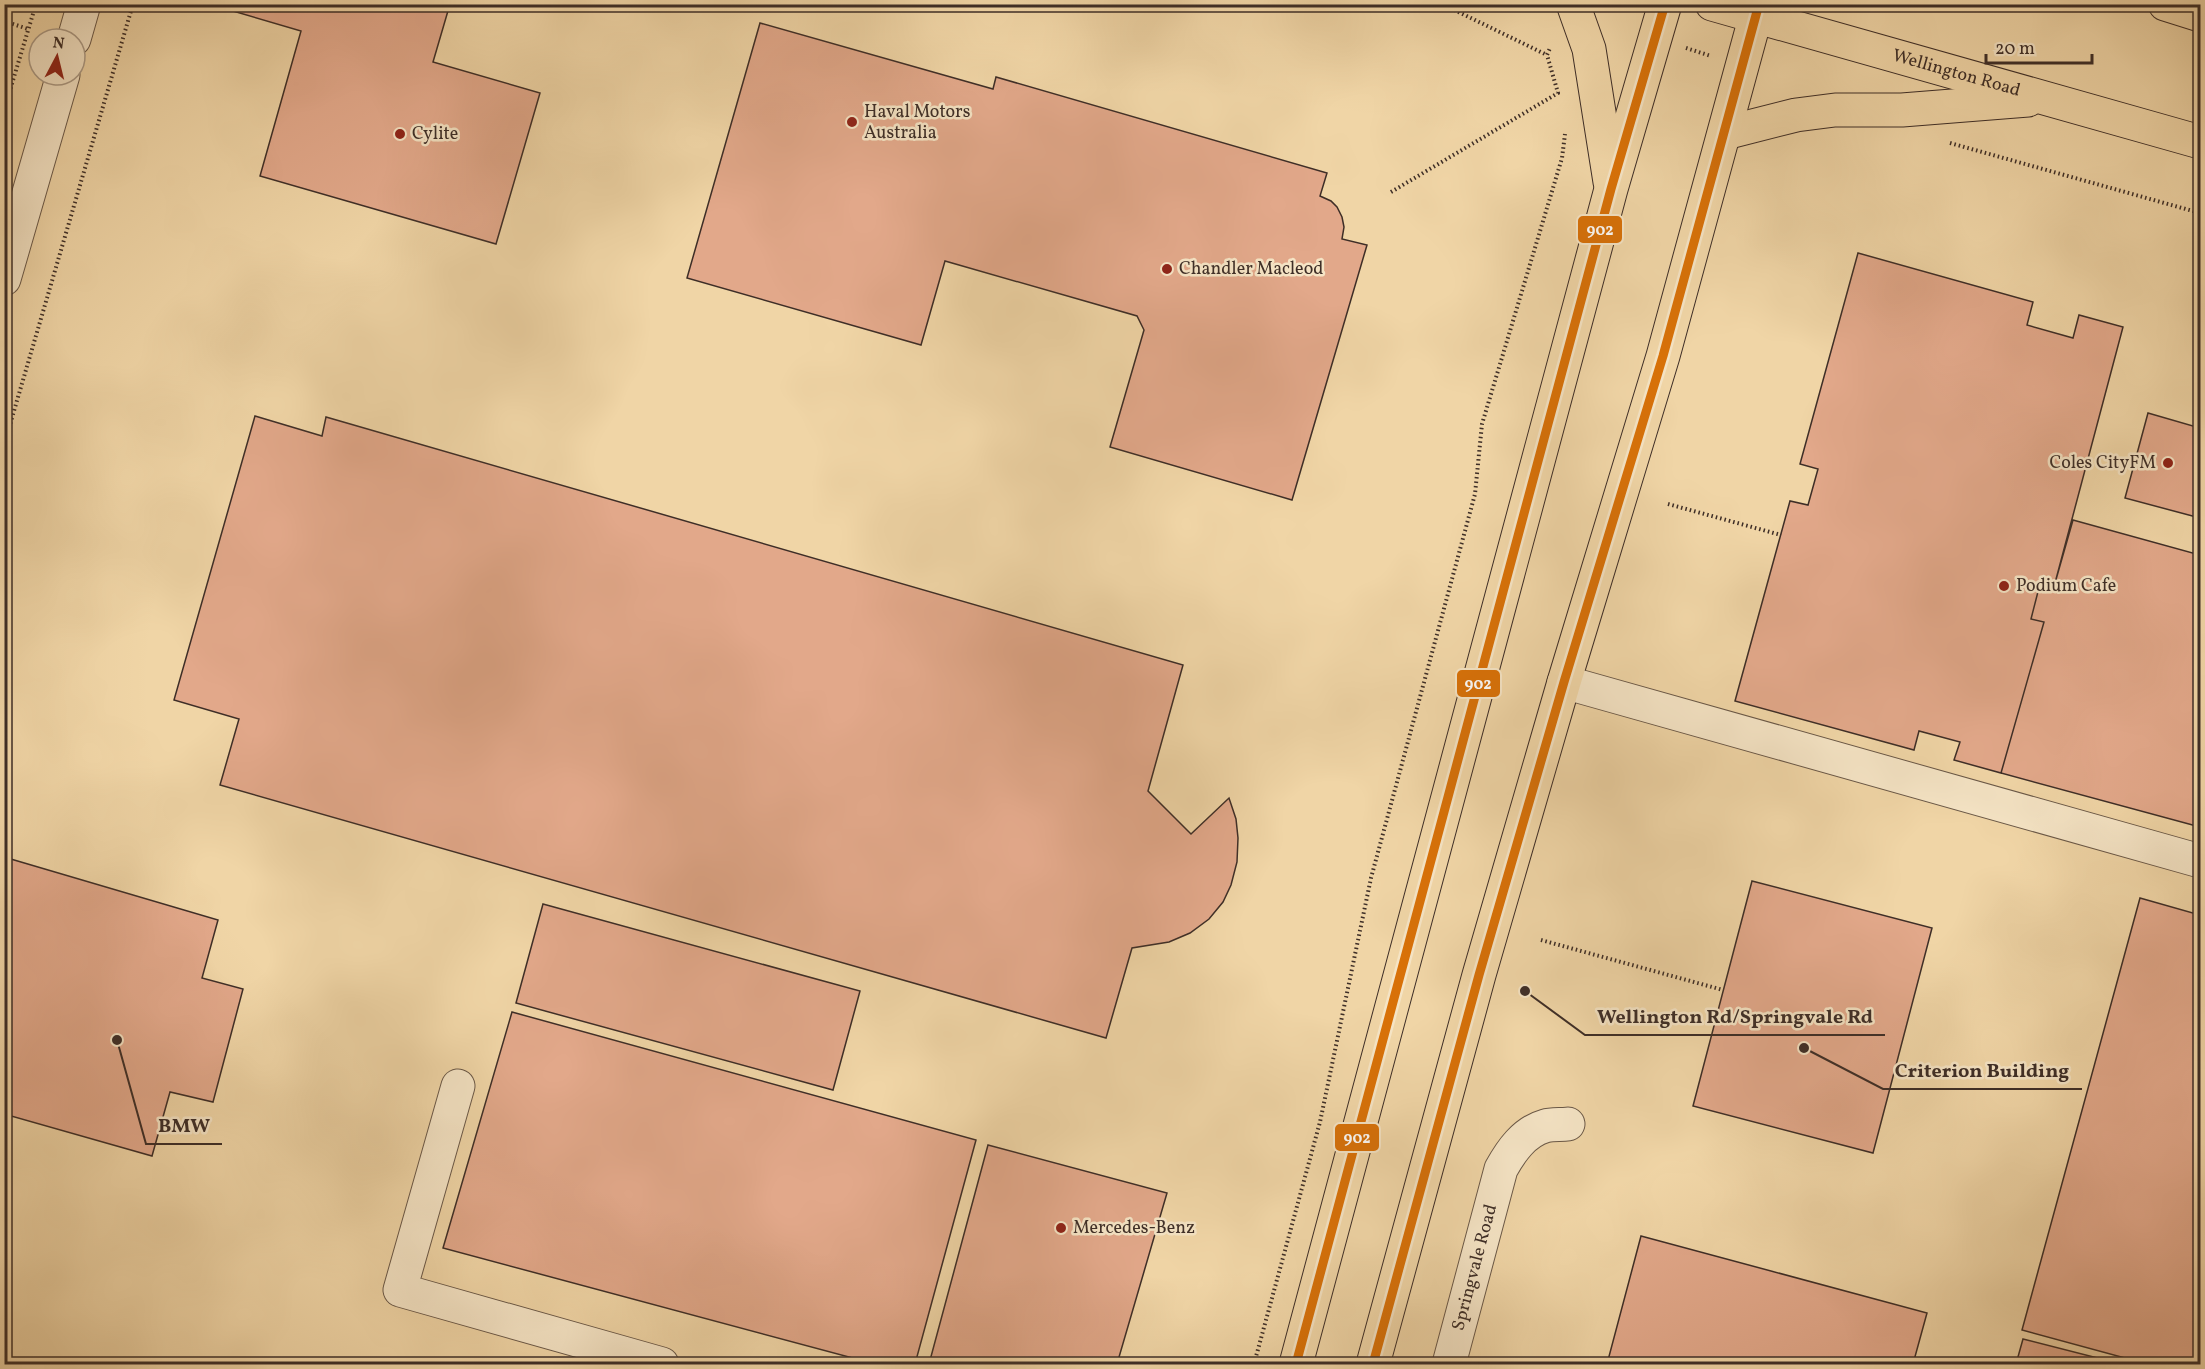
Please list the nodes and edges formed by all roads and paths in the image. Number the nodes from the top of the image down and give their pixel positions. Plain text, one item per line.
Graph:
1 (36, 4) edge
2 (84, 4) edge
3 (133, 4) edge
4 (1573, 4) edge
5 (1665, 4) edge
6 (1712, 4) edge
7 (2165, 4) edge
8 (1757, 10) edge
9 (2200, 15) edge
10 (4, 21) edge
11 (29, 27) edge
12 (77, 27) edge
13 (27, 29) edge
14 (27, 32) edge
15 (1547, 55) dead end
16 (58, 87) edge
17 (1558, 93) junction
18 (2050, 99) junction
19 (1561, 102) dead end
20 (4, 110) edge
21 (1565, 130) dead end
22 (1725, 133) junction
23 (1946, 142) dead end
24 (2200, 142) edge
25 (1611, 189) junction
26 (16, 191) edge
27 (1390, 192) dead end
28 (2200, 213) edge
29 (12, 224) edge
30 (4, 279) edge
31 (4, 445) edge
32 (1668, 504) dead end
33 (1781, 535) dead end
34 (1564, 682) junction
35 (2200, 861) edge
36 (1541, 940) dead end
37 (1723, 990) dead end
38 (458, 1086) dead end
39 (1568, 1124) dead end
40 (662, 1365) edge
41 (1254, 1365) edge
42 (1296, 1365) edge
43 (1373, 1365) edge
44 (1449, 1365) edge

1 - 11 path
2 - 12 street
3 - 31 path
4 - 25 highway
5 - 25 highway
6 - 8 highway, Wellington Road
7 - 9 highway
8 - 18 highway, Wellington Road
8 - 22 highway
10 - 13 path
14 - 20 path
15 - 17 path
16 - 26 street
17 - 19 path
17 - 27 path
18 - 22 highway
18 - 24 highway, Wellington Road
21 - 41 path
22 - 34 highway
23 - 28 path
25 - 42 highway
26 - 29 street
29 - 30 street
32 - 33 path
34 - 35 street
34 - 43 highway
36 - 37 path
38 - 40 street
39 - 44 street, Springvale Road

